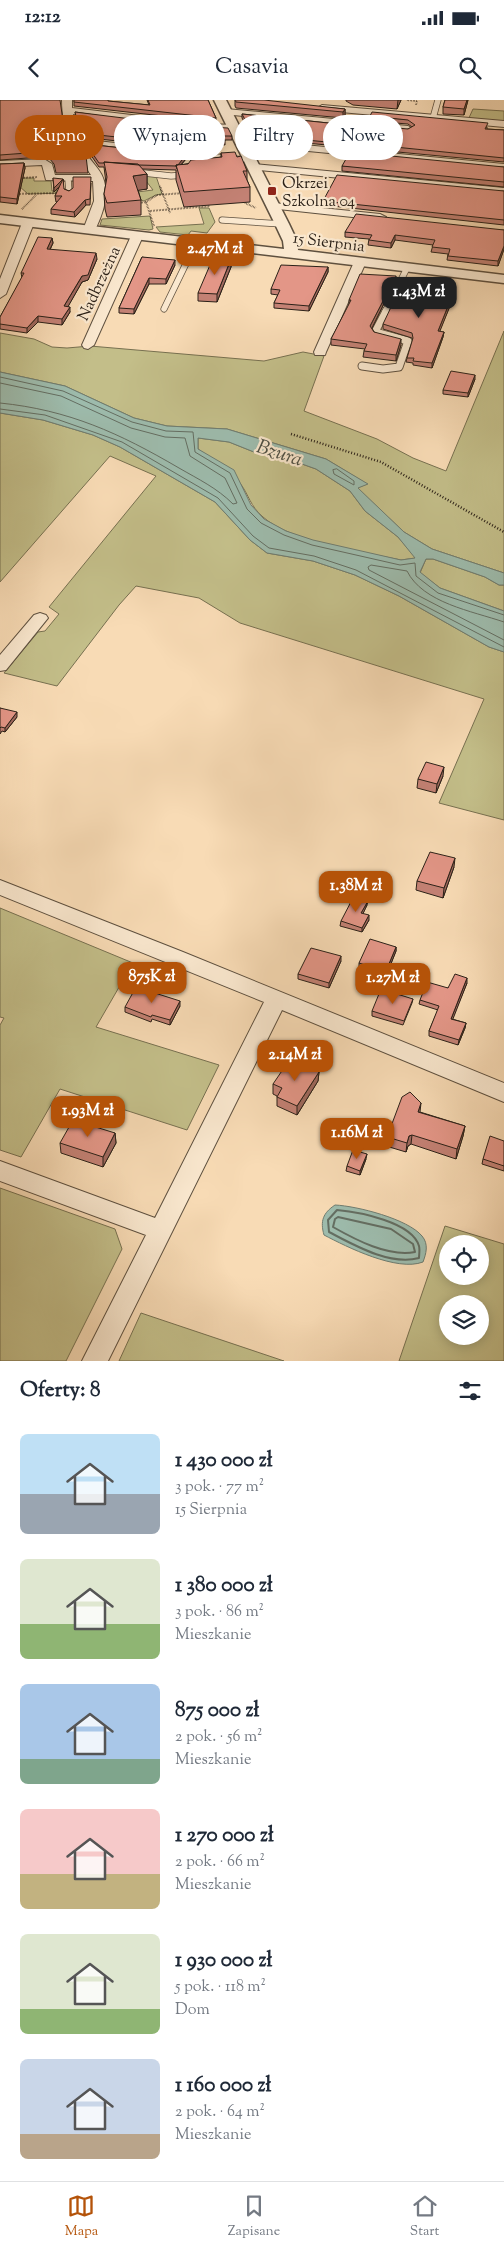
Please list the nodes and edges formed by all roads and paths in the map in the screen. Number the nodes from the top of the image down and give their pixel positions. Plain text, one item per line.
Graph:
1 (220, 100) edge
2 (438, 100) edge
3 (67, 105) edge
4 (316, 107) edge
5 (226, 112) junction
6 (432, 118) junction
7 (504, 124) edge
8 (235, 129) edge
9 (408, 129) edge
10 (235, 133) edge
11 (313, 143) edge
12 (104, 146) edge
13 (85, 160) edge
14 (250, 160) edge
15 (0, 164) edge
16 (252, 164) junction
17 (504, 167) edge
18 (126, 171) edge
19 (97, 174) junction
20 (158, 174) junction
21 (187, 174) edge
22 (49, 177) junction
23 (17, 178) edge
24 (68, 179) junction
25 (20, 189) edge
26 (504, 191) edge
27 (193, 192) edge
28 (67, 193) joint
29 (14, 194) edge
30 (36, 194) junction
31 (26, 195) junction
32 (164, 195) junction
33 (134, 199) edge
34 (206, 199) edge
35 (145, 202) junction
36 (134, 203) edge
37 (245, 204) edge
38 (210, 206) junction
39 (273, 206) junction
40 (256, 208) dead end
41 (22, 209) dead end
42 (169, 209) junction
43 (150, 211) junction
44 (213, 213) dead end
45 (170, 214) dead end
46 (387, 218) edge
47 (0, 220) edge
48 (222, 220) dead end
49 (28, 223) junction
50 (282, 224) junction
51 (89, 230) junction
52 (154, 232) dead end
53 (137, 236) junction
54 (196, 242) junction
55 (290, 254) junction
56 (360, 262) junction
57 (406, 268) junction
58 (504, 279) edge
59 (0, 294) edge
60 (164, 309) dead end
61 (88, 345) dead end
62 (320, 352) dead end
63 (362, 366) dead end
64 (291, 434) dead end
65 (504, 532) edge
66 (40, 618) dead end
67 (0, 666) edge
68 (0, 888) edge
69 (276, 1000) junction
70 (504, 1093) edge
71 (0, 1171) edge
72 (160, 1230) junction
73 (95, 1361) edge

1 - 5 street
2 - 6 lane
3 - 10 street
4 - 6 street
5 - 8 street
5 - 9 street
6 - 7 street
11 - 17 street
12 - 16 street
13 - 19 street
14 - 16 street
15 - 22 street
16 - 26 street
16 - 39 street
18 - 20 lane
19 - 24 street
19 - 51 street
20 - 21 lane
20 - 32 path
22 - 23 path
22 - 24 street
24 - 28 lane
25 - 31 path
27 - 32 path
28 - 30 path
29 - 31 path
30 - 31 path
30 - 41 path
32 - 35 path
32 - 42 path
33 - 35 path
34 - 38 path
35 - 36 path
35 - 43 path
37 - 40 path
38 - 42 path
38 - 44 path
39 - 46 street
39 - 50 street
42 - 43 path
42 - 45 path
43 - 52 path
47 - 49 street, 15 Sierpnia
48 - 50 lane
49 - 51 street, 15 Sierpnia
49 - 59 street
50 - 55 street
51 - 53 street, 15 Sierpnia
53 - 54 street, 15 Sierpnia
53 - 61 street, Nadbrzeżna
54 - 55 street, 15 Sierpnia
54 - 60 lane
55 - 56 street, 15 Sierpnia
56 - 57 street, 15 Sierpnia
56 - 62 street
57 - 58 street, 15 Sierpnia
57 - 63 lane
64 - 65 path
66 - 67 street
68 - 69 street
69 - 70 street
69 - 72 street
71 - 72 street
72 - 73 street

